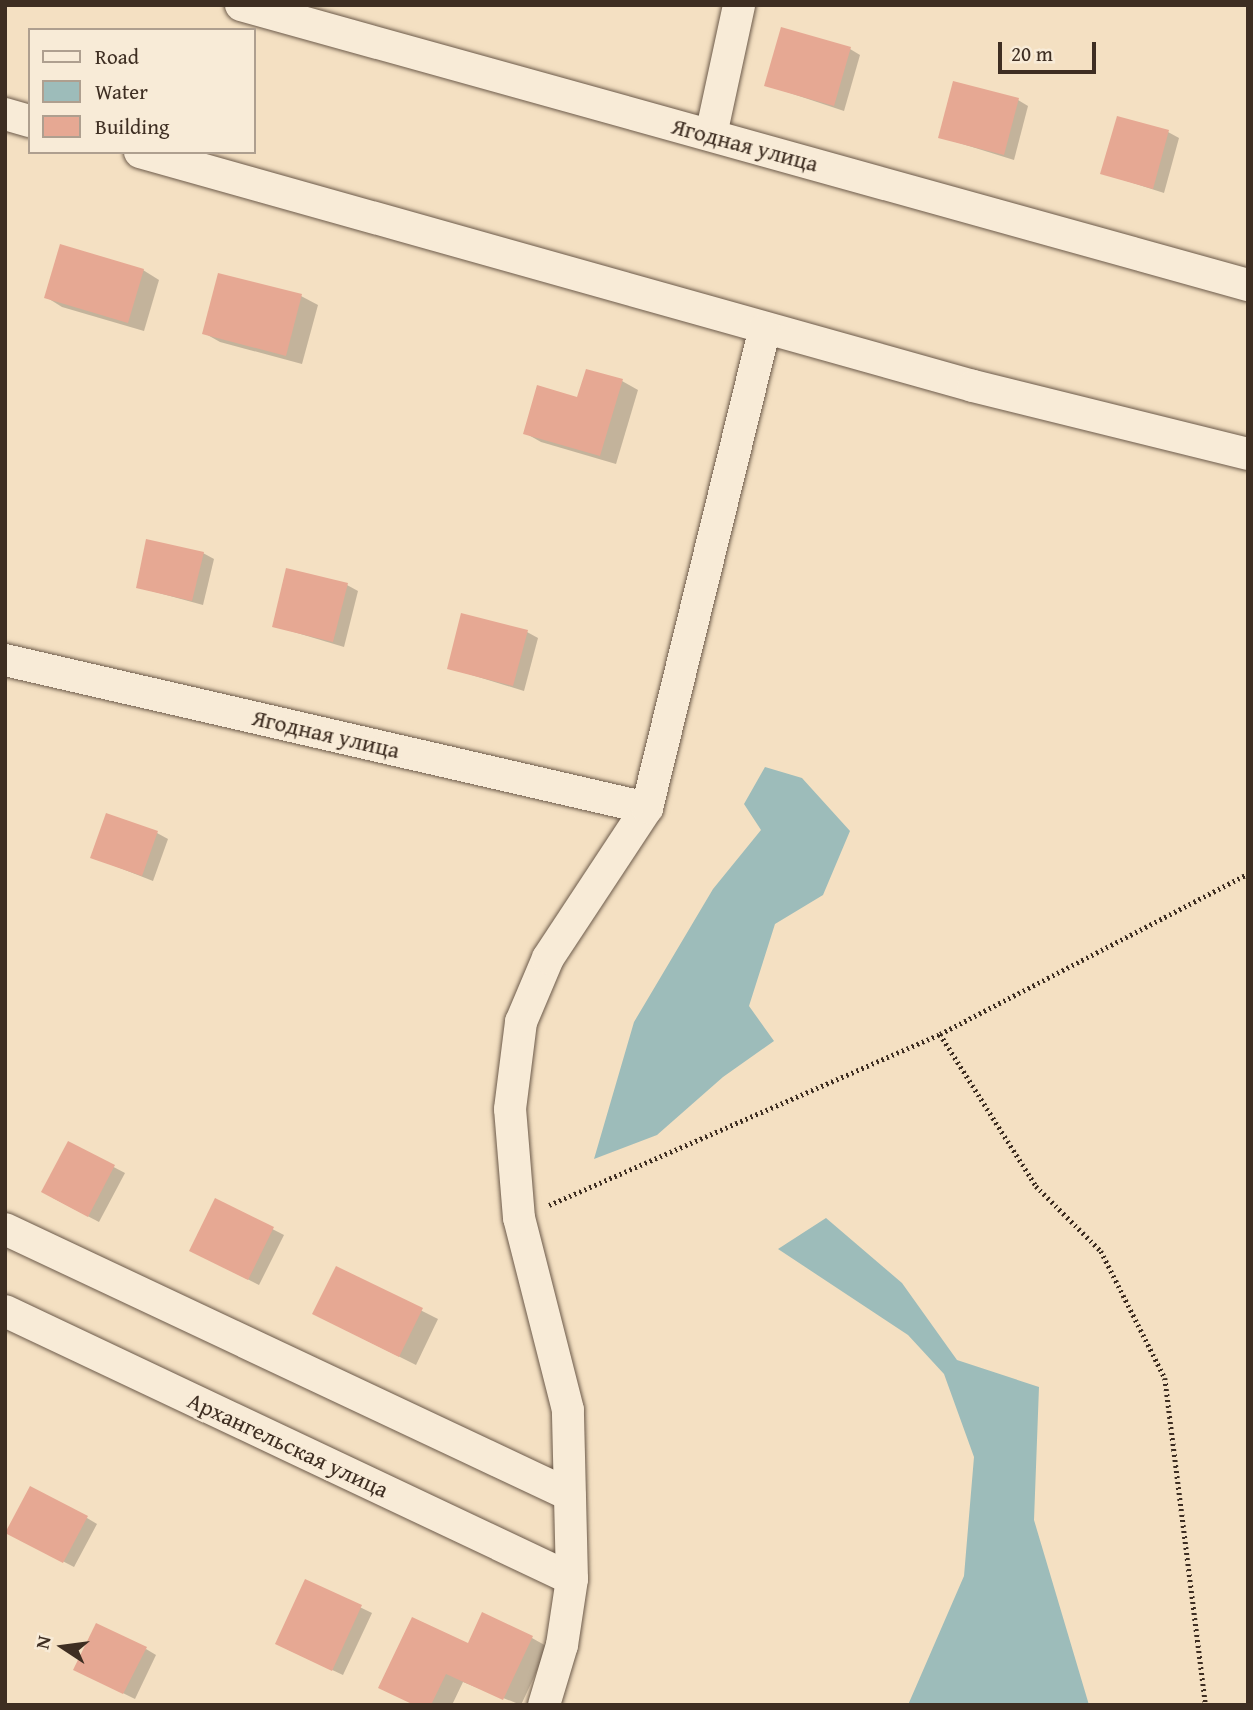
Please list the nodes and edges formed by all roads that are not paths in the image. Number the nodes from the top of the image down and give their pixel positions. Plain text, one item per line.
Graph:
1 (241, 5) edge
2 (739, 5) edge
3 (5, 114) edge
4 (28, 120) edge
5 (711, 135) junction
6 (147, 154) edge
7 (1248, 285) edge
8 (765, 329) junction
9 (1248, 454) edge
10 (5, 660) edge
11 (647, 808) junction
12 (5, 1229) edge
13 (5, 1311) edge
14 (570, 1494) junction
15 (572, 1579) junction
16 (544, 1705) edge

1 - 5 street, Ягодная улица
2 - 5 street
3 - 4 street
5 - 7 street, Ягодная улица
6 - 8 street
8 - 9 street
8 - 11 street
10 - 11 street, Ягодная улица
11 - 14 street
12 - 14 street
13 - 15 street, Архангельская улица
14 - 15 street
15 - 16 street

